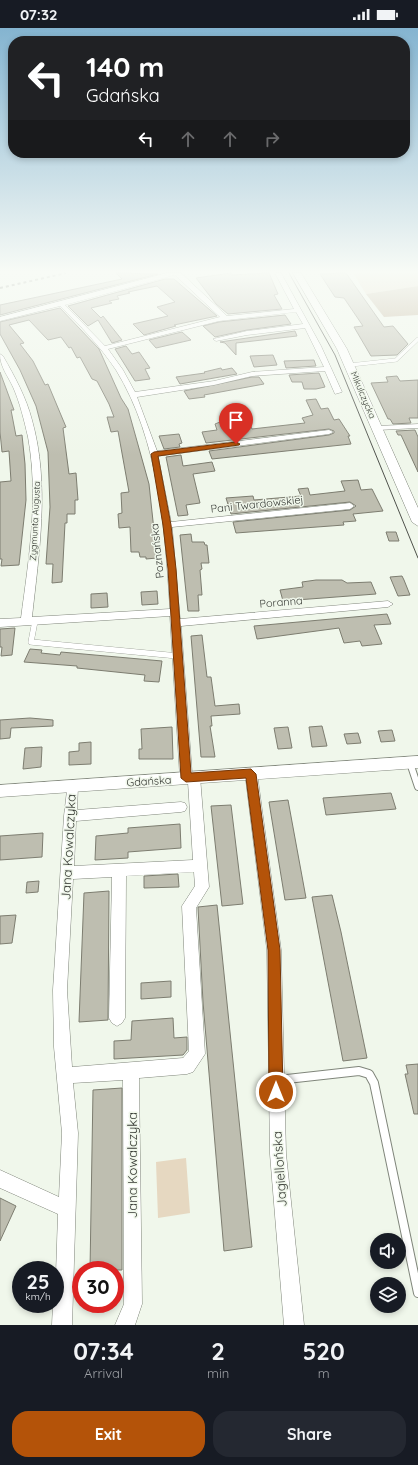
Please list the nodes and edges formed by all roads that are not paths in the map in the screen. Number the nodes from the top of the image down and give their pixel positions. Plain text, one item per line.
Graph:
1 (92, 334) edge
2 (162, 334) edge
3 (243, 334) edge
4 (311, 334) edge
5 (333, 334) edge
6 (216, 339) dead end
7 (418, 339) edge
8 (104, 348) junction
9 (0, 356) edge
10 (350, 365) junction
11 (328, 369) junction
12 (338, 392) dead end
13 (133, 395) junction
14 (418, 426) edge
15 (378, 428) junction
16 (329, 432) dead end
17 (154, 454) junction
18 (350, 506) dead end
19 (418, 522) edge
20 (167, 525) junction
21 (388, 604) dead end
22 (175, 612) junction
23 (31, 621) junction
24 (0, 623) edge
25 (176, 623) junction
26 (178, 656) junction
27 (414, 762) edge
28 (251, 774) junction
29 (190, 778) junction
30 (72, 786) junction
31 (418, 787) edge
32 (0, 791) edge
33 (181, 807) dead end
34 (70, 816) junction
35 (201, 866) junction
36 (119, 871) junction
37 (67, 873) junction
38 (117, 1018) dead end
39 (131, 1071) junction
40 (65, 1076) junction
41 (276, 1081) junction
42 (0, 1179) edge
43 (68, 1210) junction
44 (418, 1293) edge
45 (62, 1325) edge
46 (125, 1325) edge
47 (294, 1325) edge

1 - 8 street, Poznańska
2 - 8 street
3 - 6 street
4 - 11 street, Mikulczycka
5 - 10 main road, Mikulczycka
7 - 10 lane
8 - 13 street, Poznańska
9 - 23 street, Zygmunta Augusta
10 - 15 main road, Mikulczycka
11 - 12 street, Mikulczycka
11 - 13 street
13 - 17 street, Poznańska
14 - 15 lane
15 - 19 main road, Mikulczycka
16 - 17 street
17 - 20 street, Poznańska
18 - 20 street, Pani Twardowskiej
20 - 22 street, Poznańska
21 - 25 street, Poranna
22 - 23 street
22 - 25 street, Poznańska
23 - 24 street
23 - 26 lane
25 - 26 street, Poznańska
26 - 29 street, Poznańska
27 - 28 street, Gdańska
27 - 31 lane
28 - 29 street, Gdańska
28 - 41 street, Jagiellońska
29 - 30 street, Gdańska
29 - 35 street, Poznańska
30 - 32 street, Gdańska
30 - 34 street, Jana Kowalczyka
33 - 34 street
34 - 37 street, Jana Kowalczyka
35 - 36 street
35 - 39 street, Poznańska
36 - 37 street
36 - 38 street
37 - 40 street, Jana Kowalczyka
39 - 40 street
39 - 46 street, Jana Kowalczyka
40 - 43 street, Jana Kowalczyka
41 - 44 lane
41 - 47 street, Jagiellońska
42 - 43 street
43 - 45 street, Jana Kowalczyka

